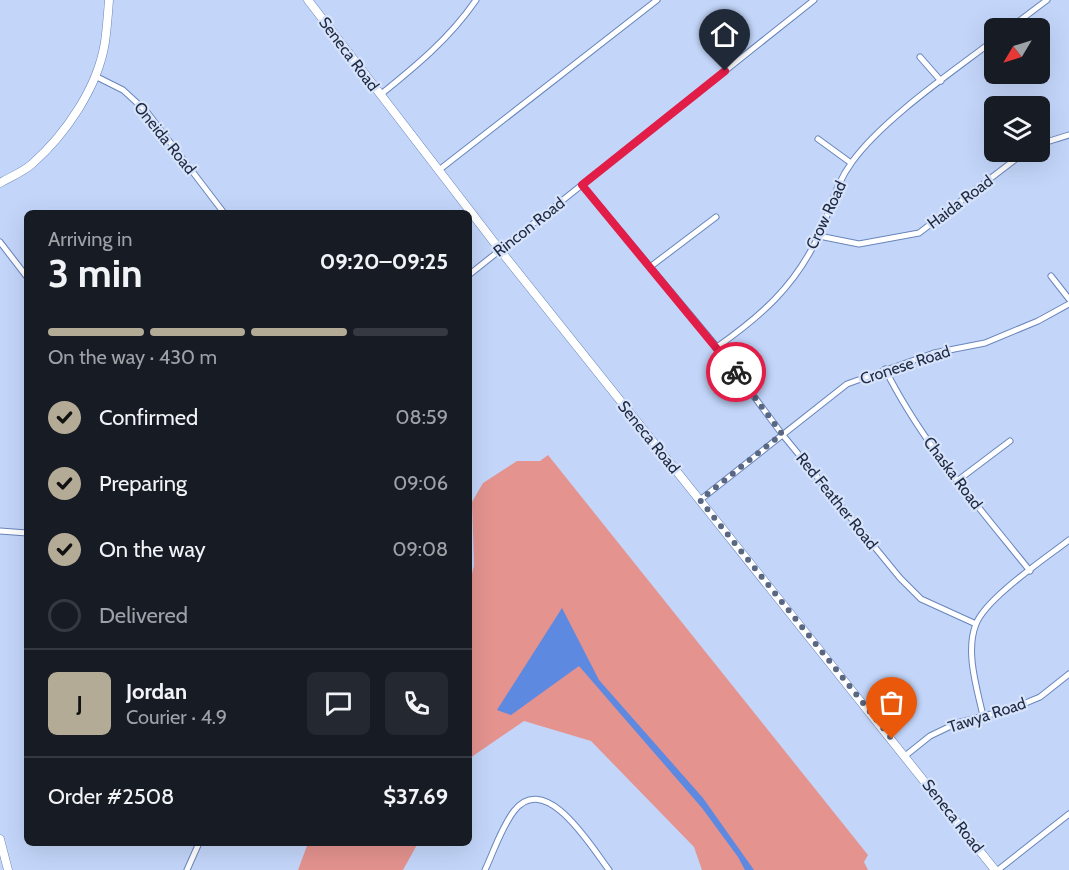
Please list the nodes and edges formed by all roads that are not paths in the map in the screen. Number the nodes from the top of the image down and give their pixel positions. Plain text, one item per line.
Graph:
1 (109, 0) edge
2 (308, 0) edge
3 (476, 0) edge
4 (657, 0) edge
5 (814, 0) edge
6 (1046, 0) edge
7 (1023, 18) edge
8 (984, 48) edge
9 (920, 57) dead end
10 (95, 76) junction
11 (941, 81) junction
12 (380, 95) junction
13 (1069, 135) edge
14 (818, 140) dead end
15 (1050, 141) edge
16 (1012, 162) edge
17 (851, 163) junction
18 (439, 170) junction
19 (0, 183) edge
20 (582, 185) junction
21 (222, 210) edge
22 (470, 210) edge
23 (472, 213) edge
24 (716, 217) dead end
25 (819, 236) junction
26 (0, 242) edge
27 (500, 250) junction
28 (650, 267) junction
29 (472, 272) edge
30 (24, 273) edge
31 (1051, 276) dead end
32 (1069, 299) edge
33 (1069, 304) edge
34 (717, 347) junction
35 (885, 369) junction
36 (782, 434) junction
37 (1010, 441) dead end
38 (957, 481) junction
39 (700, 500) junction
40 (0, 531) edge
41 (24, 533) edge
42 (1069, 540) edge
43 (1030, 571) junction
44 (976, 624) junction
45 (1069, 674) edge
46 (982, 716) junction
47 (905, 756) junction
48 (1069, 814) edge
49 (0, 839) edge
50 (198, 846) edge
51 (8, 870) edge
52 (187, 870) edge
53 (485, 870) edge
54 (609, 870) edge
55 (997, 870) edge

1 - 10 street
2 - 12 street, Seneca Road
3 - 12 street
4 - 18 street
5 - 20 street, Rincon Road
6 - 7 street
8 - 11 street, Crow Road
9 - 11 street
10 - 19 street
10 - 21 street, Oneida Road
11 - 17 street, Crow Road
12 - 18 street, Seneca Road
13 - 15 street
14 - 17 street
16 - 25 street, Haida Road
17 - 25 street, Crow Road
18 - 22 street, Seneca Road
20 - 27 street, Rincon Road
20 - 28 street, Red Feather Road
23 - 27 street, Seneca Road
24 - 28 street
25 - 34 street, Crow Road
26 - 30 street
27 - 29 street, Rincon Road
27 - 39 street, Seneca Road
28 - 34 street, Red Feather Road
31 - 32 street
33 - 35 street, Cronese Road
34 - 36 street, Red Feather Road
35 - 36 street, Cronese Road
35 - 38 street, Chaska Road
36 - 39 street, Cronese Road
36 - 44 street, Red Feather Road
37 - 38 street
38 - 43 street, Chaska Road
39 - 47 street, Seneca Road
40 - 41 street
42 - 43 street
43 - 44 street
44 - 46 street
45 - 46 street, Tawya Road
46 - 47 street, Tawya Road
47 - 55 street, Seneca Road
48 - 55 street
49 - 51 street
50 - 52 street
53 - 54 street

